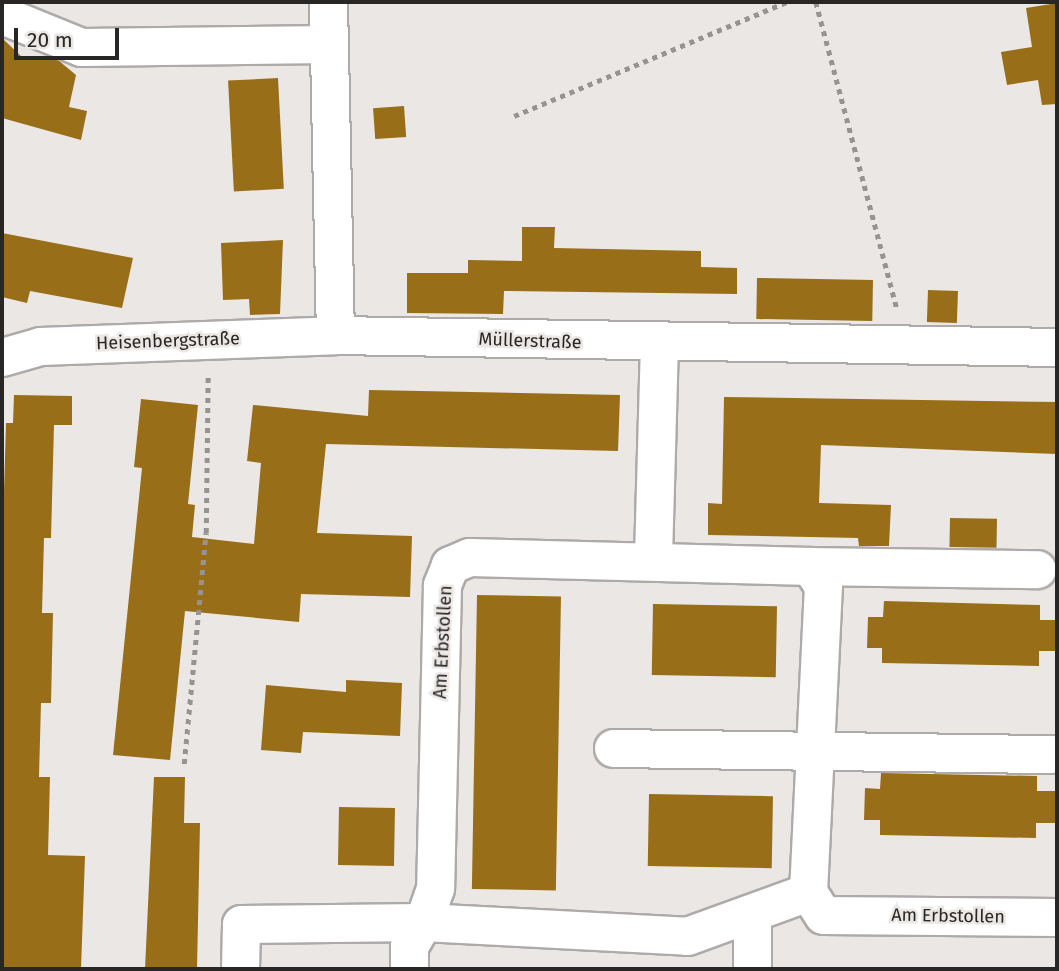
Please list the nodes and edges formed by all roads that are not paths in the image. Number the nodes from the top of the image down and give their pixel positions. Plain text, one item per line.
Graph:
1 (328, 2) edge
2 (2, 15) edge
3 (327, 44) junction
4 (335, 335) junction
5 (660, 345) junction
6 (1057, 347) edge
7 (2, 357) edge
8 (653, 557) junction
9 (810, 566) junction
10 (1037, 569) dead end
11 (613, 748) dead end
12 (816, 750) junction
13 (1052, 754) dead end
14 (808, 892) junction
15 (752, 918) junction
16 (1057, 918) edge
17 (423, 922) junction
18 (240, 969) edge
19 (409, 969) edge
20 (752, 969) edge

1 - 3 street
2 - 3 street
3 - 4 street
4 - 5 street, Müllerstraße
4 - 7 street, Heisenbergstraße
5 - 6 street, Müllerstraße
5 - 8 street
8 - 9 street, Am Erbstollen
8 - 17 street, Am Erbstollen
9 - 10 street, Am Erbstollen
9 - 12 street
11 - 12 street
12 - 13 street
12 - 14 street
14 - 15 street
14 - 16 street, Am Erbstollen
15 - 17 street
15 - 20 street
17 - 18 street
17 - 19 street, Am Erbstollen

